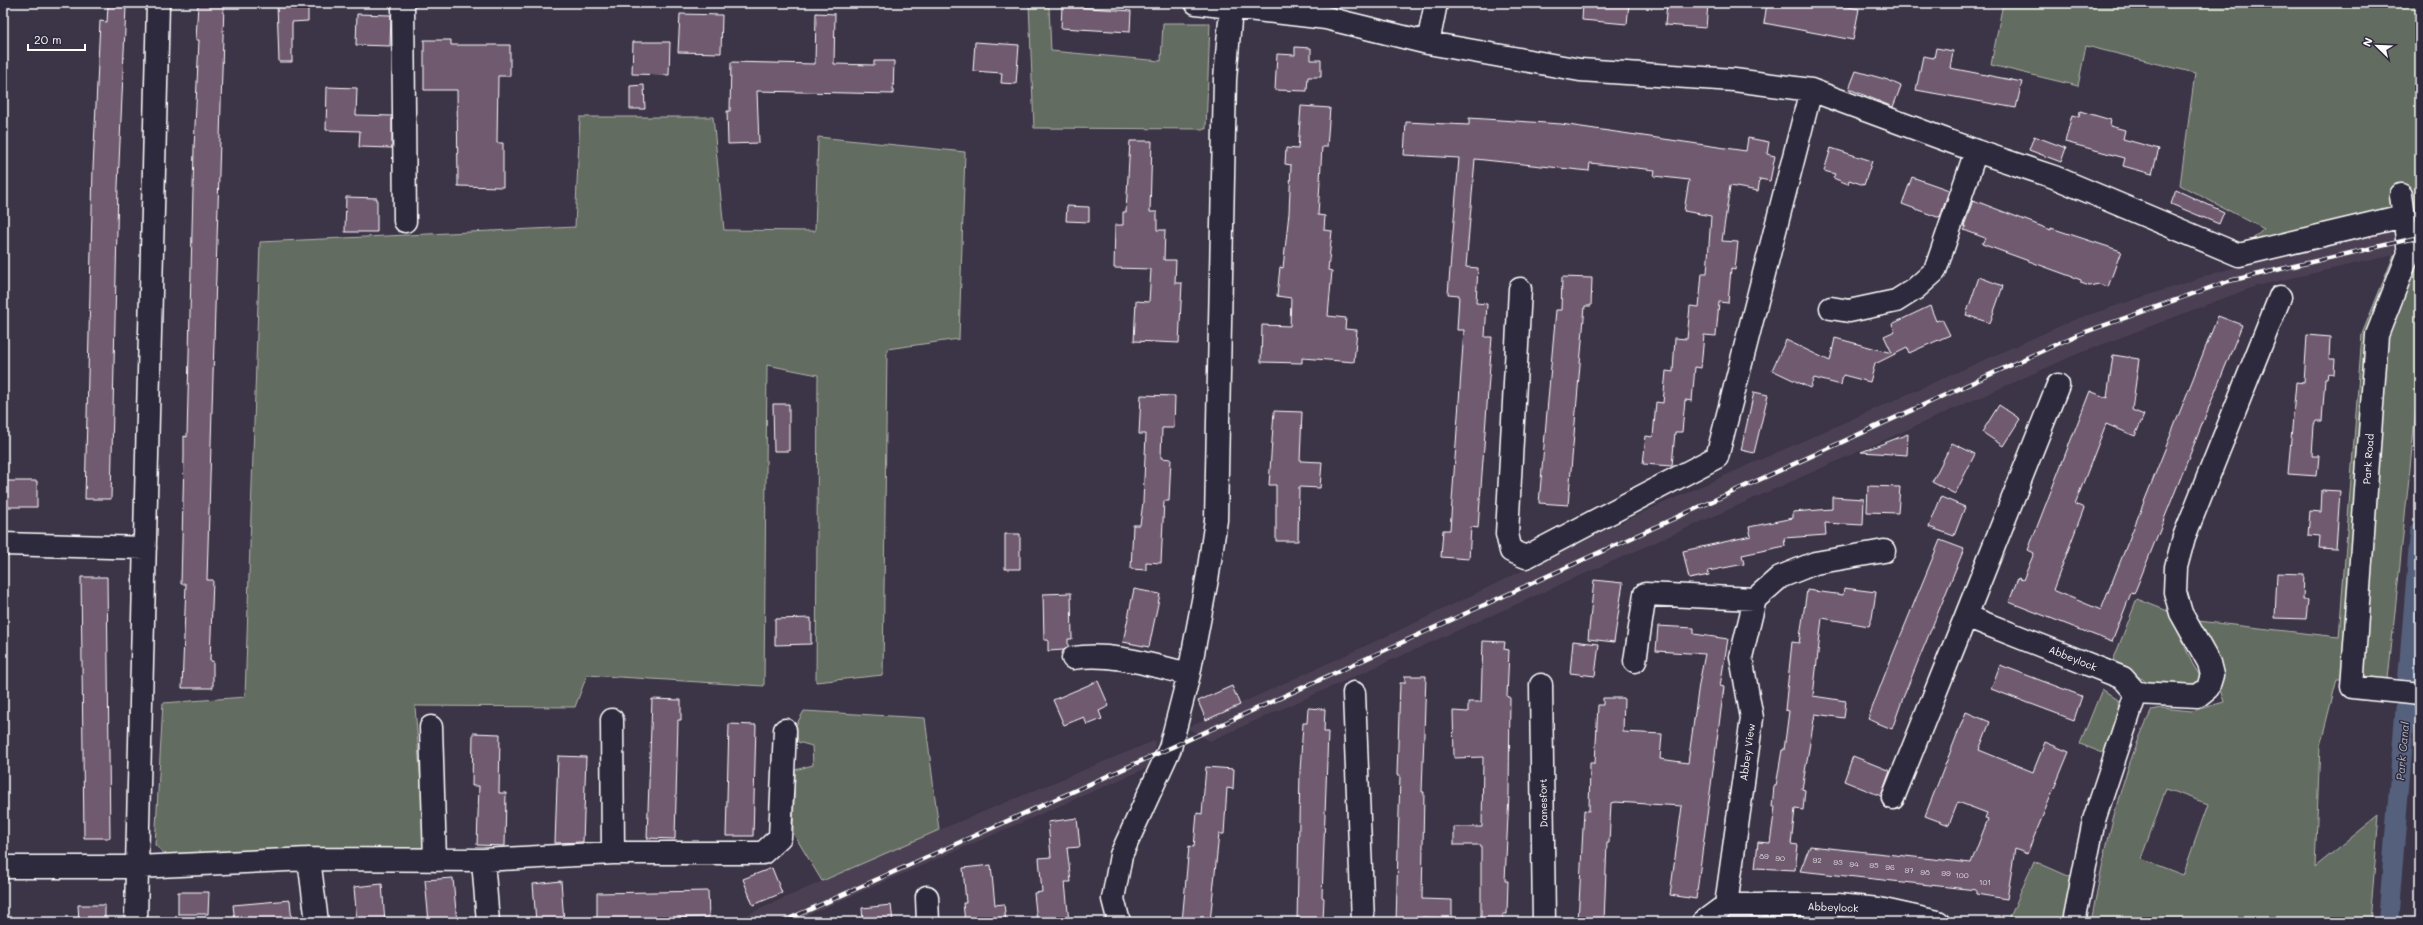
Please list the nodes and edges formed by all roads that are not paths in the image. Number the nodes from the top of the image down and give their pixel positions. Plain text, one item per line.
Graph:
1 (158, 3) edge
2 (403, 3) edge
3 (1196, 3) edge
4 (1436, 3) edge
5 (1231, 8) junction
6 (1428, 43) junction
7 (1810, 90) junction
8 (1976, 151) junction
9 (2401, 195) dead end
10 (405, 221) dead end
11 (2404, 223) junction
12 (1520, 289) dead end
13 (2280, 298) dead end
14 (1831, 308) dead end
15 (2058, 385) dead end
16 (3, 544) edge
17 (145, 548) junction
18 (1884, 551) dead end
19 (1754, 599) junction
20 (1966, 616) junction
21 (1073, 658) dead end
22 (1635, 661) dead end
23 (1188, 674) junction
24 (1541, 685) dead end
25 (1354, 693) dead end
26 (2136, 693) junction
27 (2420, 694) edge
28 (612, 720) dead end
29 (431, 727) dead end
30 (785, 730) dead end
31 (1893, 798) dead end
32 (613, 853) junction
33 (309, 859) junction
34 (435, 860) junction
35 (483, 860) junction
36 (3, 867) edge
37 (137, 867) junction
38 (927, 897) dead end
39 (1726, 904) junction
40 (1790, 914) edge
41 (136, 922) edge
42 (317, 922) edge
43 (488, 922) edge
44 (928, 922) edge
45 (1119, 922) edge
46 (1363, 922) edge
47 (1544, 922) edge
48 (1703, 922) edge
49 (1938, 922) edge
50 (2074, 922) edge

1 - 17 street
2 - 10 street
3 - 5 street
4 - 6 street
5 - 6 street
5 - 23 street
6 - 7 street
7 - 8 street
7 - 12 street
8 - 11 street
8 - 14 street
9 - 11 street
11 - 27 street, Park Road
13 - 26 street
15 - 20 street
16 - 17 street
17 - 37 street
18 - 19 street
19 - 22 street
19 - 39 street, Abbey View
20 - 26 street, Abbeylock
20 - 31 street
21 - 23 street
23 - 45 street
24 - 47 street, Danesfort
25 - 46 street
26 - 50 street
28 - 32 street
29 - 34 street
30 - 32 street
32 - 35 street
33 - 34 street
33 - 37 street
33 - 42 street
34 - 35 street
35 - 43 street
36 - 37 street
37 - 41 street
38 - 44 street
39 - 40 street, Abbeylock
39 - 48 street
40 - 49 street, Abbeylock

